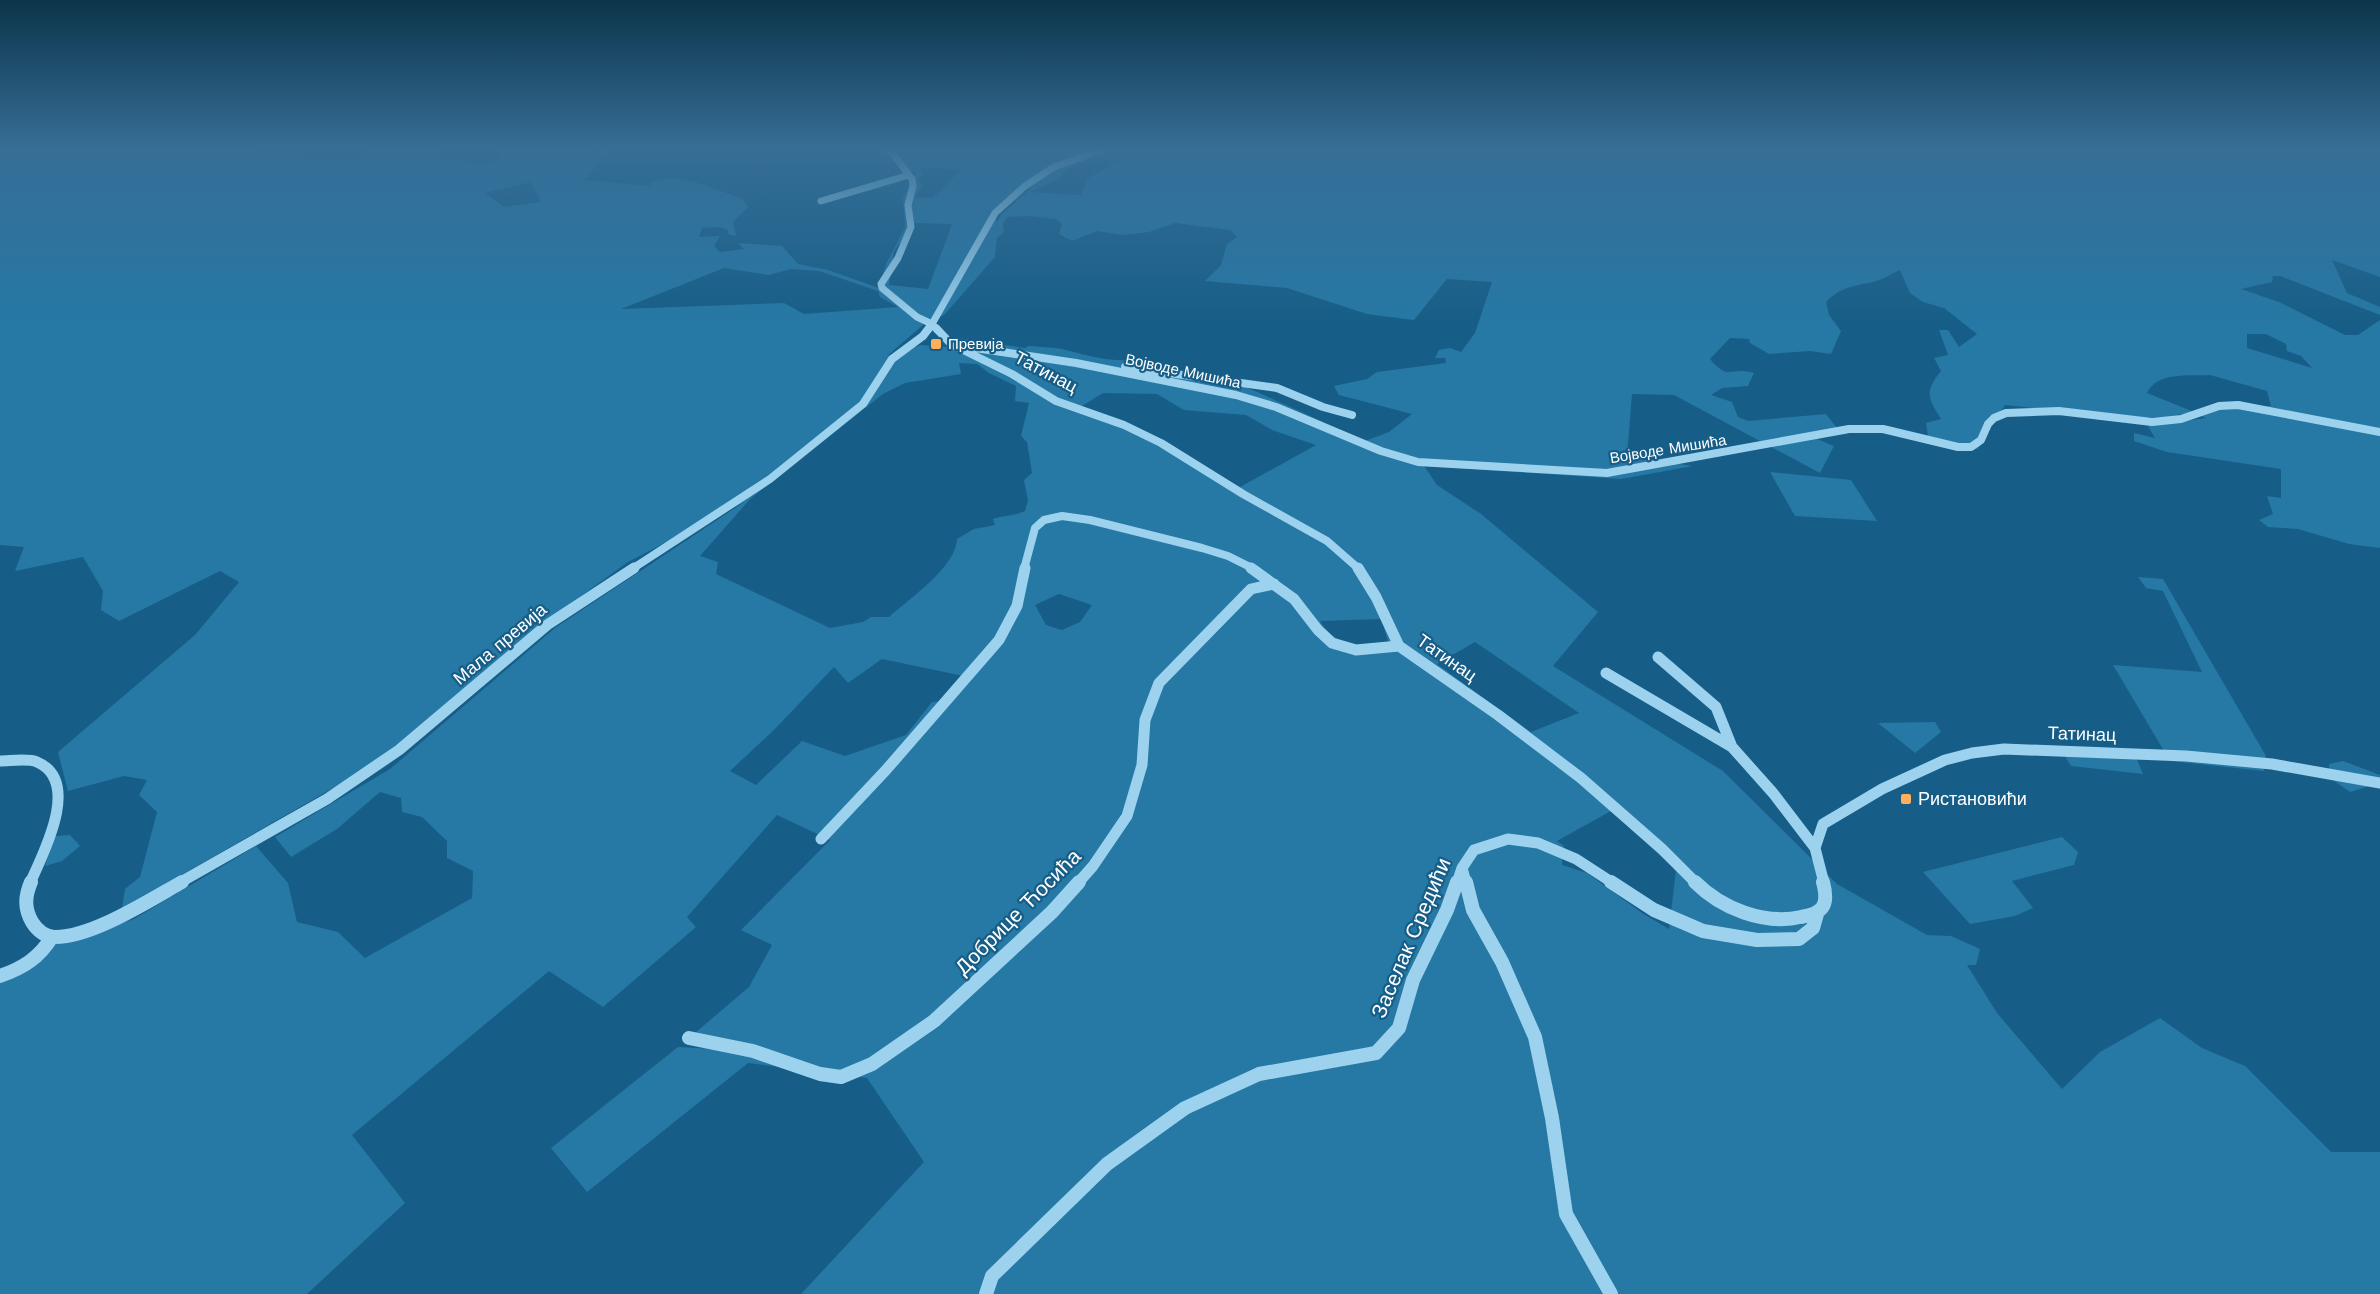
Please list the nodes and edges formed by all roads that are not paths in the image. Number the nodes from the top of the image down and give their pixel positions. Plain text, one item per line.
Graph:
1 (908, 206) edge
2 (1002, 206) edge
3 (932, 324) junction
4 (949, 341) junction
5 (1352, 415) dead end
6 (2380, 432) edge
7 (1274, 584) junction
8 (1399, 646) junction
9 (1658, 657) dead end
10 (1606, 674) dead end
11 (1732, 747) junction
12 (0, 761) edge
13 (2380, 783) edge
14 (822, 839) dead end
15 (1815, 848) junction
16 (1462, 868) junction
17 (1817, 914) junction
18 (52, 937) junction
19 (0, 976) edge
20 (690, 1038) dead end
21 (986, 1294) edge
22 (1611, 1294) edge

1 - 3 street, Татинац
2 - 3 street, Мала превија
3 - 4 street, Татинац
3 - 18 street, Мала превија
4 - 5 street, Војводе Мишића
4 - 6 street, Војводе Мишића
4 - 8 street, Татинац
7 - 8 street
7 - 14 street
7 - 20 street, Добрице Ћосића
8 - 17 street, Татинац
9 - 11 street
10 - 11 street
11 - 15 street
12 - 18 street
13 - 15 street, Татинац
15 - 17 street
16 - 17 street, Заселак Средићи
16 - 21 street, Заселак Средићи
16 - 22 street
18 - 19 street

